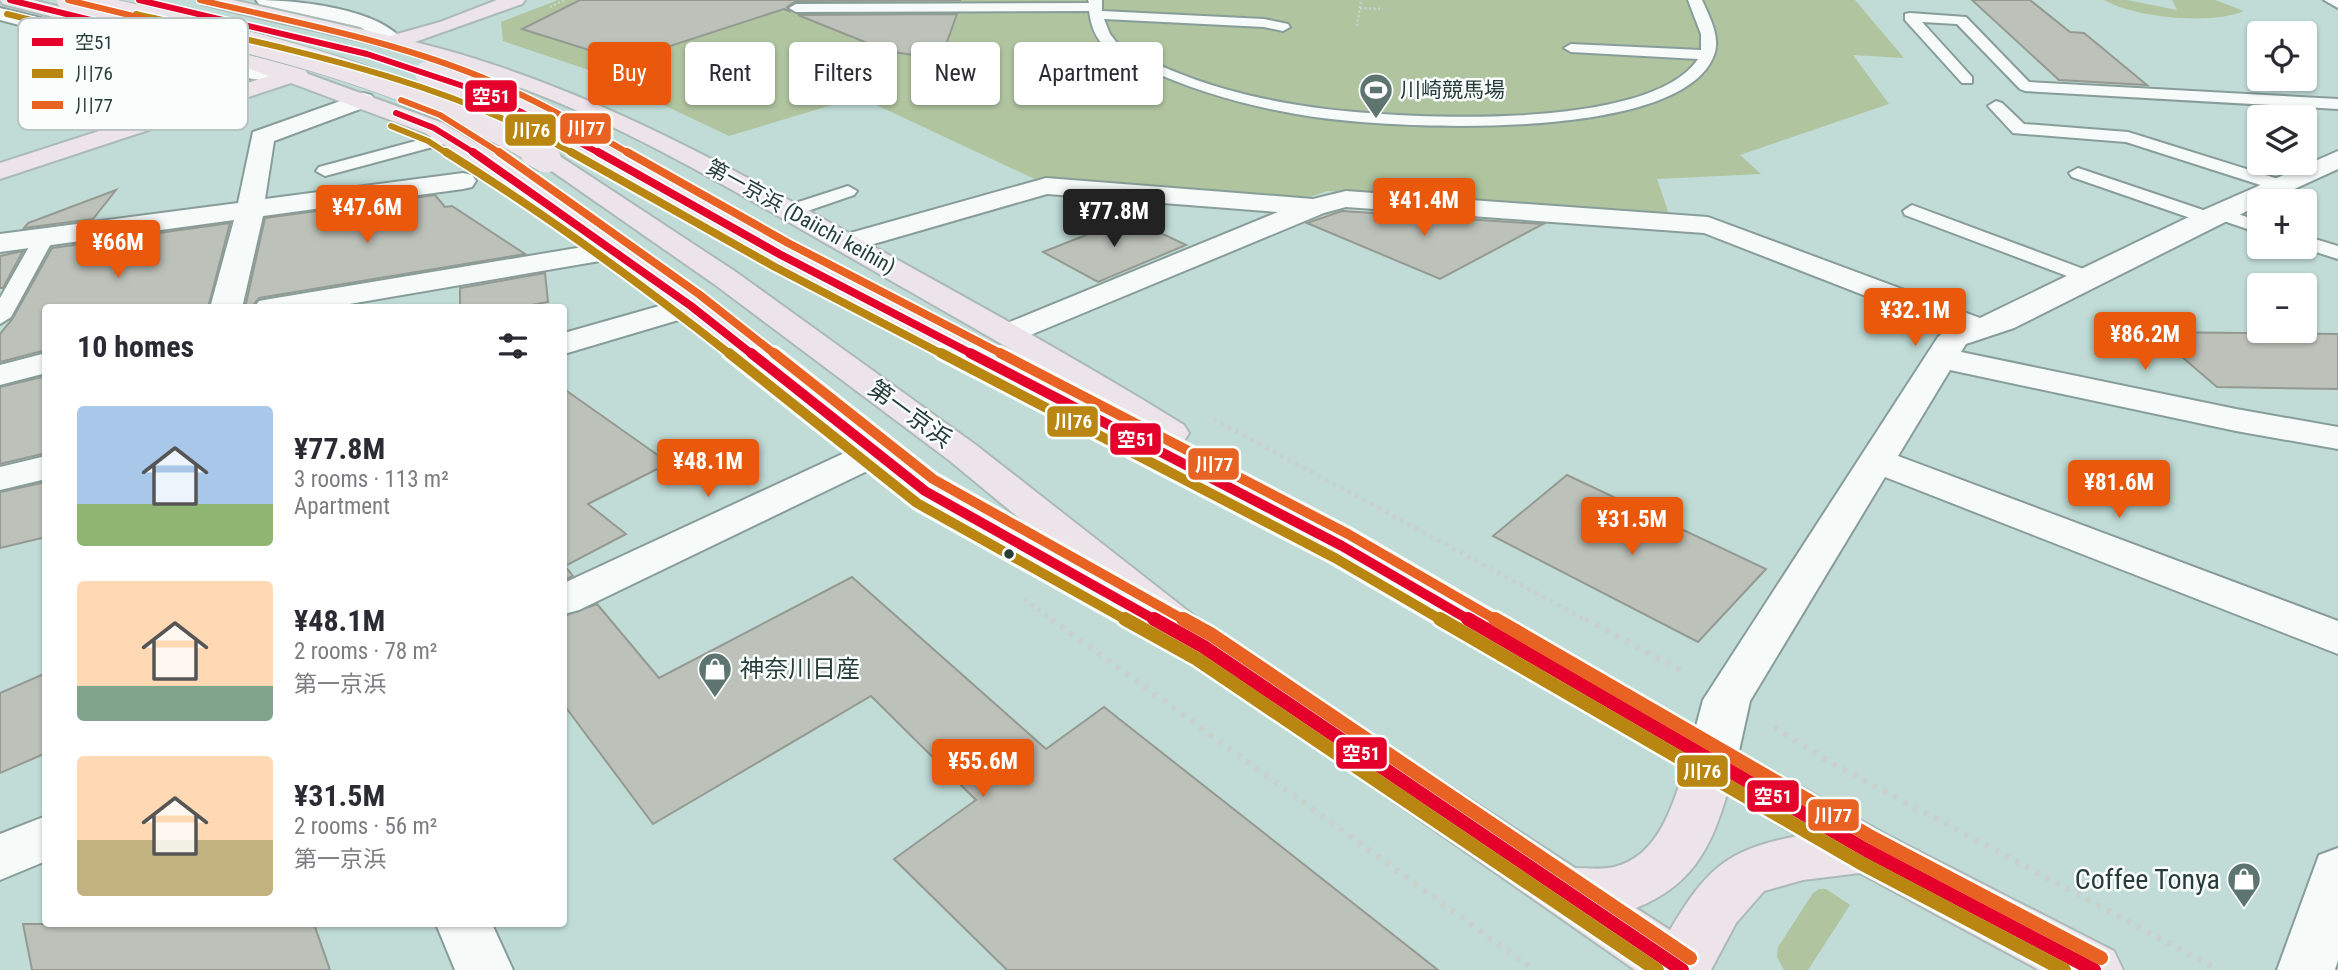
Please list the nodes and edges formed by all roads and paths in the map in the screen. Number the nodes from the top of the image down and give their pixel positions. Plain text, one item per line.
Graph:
1 (10, 0) edge
2 (68, 0) edge
3 (139, 0) edge
4 (209, 0) edge
5 (266, 0) edge
6 (466, 0) edge
7 (515, 0) edge
8 (1361, 0) edge
9 (1695, 0) edge
10 (304, 3) edge
11 (1095, 7) edge
12 (796, 8) dead end
13 (1360, 8) junction
14 (1383, 9) dead end
15 (0, 14) edge
16 (84, 18) edge
17 (141, 18) edge
18 (215, 18) edge
19 (18, 19) edge
20 (248, 26) edge
21 (1357, 26) dead end
22 (1283, 27) dead end
23 (394, 41) junction
24 (248, 44) edge
25 (1571, 48) dead end
26 (1707, 55) junction
27 (248, 62) edge
28 (248, 71) edge
29 (291, 76) junction
30 (1967, 80) dead end
31 (248, 90) edge
32 (363, 100) junction
33 (2338, 104) edge
34 (1996, 106) dead end
35 (126, 130) edge
36 (449, 137) junction
37 (2338, 159) edge
38 (0, 171) edge
39 (325, 171) dead end
40 (2078, 173) dead end
41 (463, 181) dead end
42 (2282, 186) junction
43 (848, 191) dead end
44 (1314, 207) junction
45 (250, 211) junction
46 (790, 211) junction
47 (1912, 211) dead end
48 (2214, 216) junction
49 (2247, 224) edge
50 (44, 238) junction
51 (0, 243) edge
52 (846, 243) junction
53 (2317, 246) edge
54 (612, 251) junction
55 (2338, 253) edge
56 (2090, 278) junction
57 (227, 304) edge
58 (294, 304) edge
59 (691, 306) junction
60 (0, 317) edge
61 (1977, 328) junction
62 (1012, 333) junction
63 (567, 343) edge
64 (1942, 358) junction
65 (42, 364) edge
66 (0, 375) edge
67 (1204, 414) dead end
68 (2338, 438) edge
69 (879, 451) junction
70 (1877, 461) junction
71 (42, 468) edge
72 (0, 479) edge
73 (1342, 546) junction
74 (567, 599) edge
75 (2338, 638) edge
76 (1204, 647) junction
77 (1696, 679) dead end
78 (1767, 722) dead end
79 (1712, 760) junction
80 (42, 839) edge
81 (1866, 850) junction
82 (0, 858) edge
83 (2338, 871) edge
84 (1567, 892) junction
85 (465, 927) edge
86 (1680, 969) edge
87 (484, 970) edge
88 (2094, 970) edge
89 (2219, 970) edge
90 (2306, 970) edge

1 - 16 highway
2 - 17 highway, 第一京浜, bridge
3 - 18 highway, bridge
4 - 23 highway, 第一京浜 (Daiichi keihin)
5 - 10 street
6 - 23 highway
7 - 23 highway
8 - 13 path
9 - 26 lane
10 - 23 street
11 - 12 lane
11 - 22 lane
11 - 26 lane
13 - 14 path
13 - 21 path
15 - 19 street
20 - 73 highway, bridge
23 - 29 highway
23 - 46 highway, 第一京浜 (Daiichi keihin)
24 - 76 highway, 第一京浜, bridge
25 - 26 lane
27 - 29 highway
28 - 29 street
29 - 31 highway
29 - 32 highway
30 - 33 lane
32 - 36 highway
32 - 45 street
34 - 42 lane
35 - 38 highway
36 - 39 lane
36 - 54 highway
37 - 42 street
40 - 48 lane
41 - 45 street
42 - 48 street
43 - 46 lane
44 - 52 street
44 - 61 street
44 - 62 street
45 - 50 street
45 - 57 street
46 - 52 highway, 第一京浜 (Daiichi keihin)
47 - 56 lane
48 - 49 lane
48 - 56 street
50 - 51 street
50 - 60 lane
52 - 62 highway, 第一京浜 (Daiichi keihin)
53 - 55 lane
54 - 58 street
54 - 59 highway
56 - 61 street
59 - 63 street
59 - 69 highway
61 - 64 street
62 - 73 highway, 第一京浜 (Daiichi keihin)
64 - 68 street
64 - 70 street
65 - 66 street
67 - 77 path
69 - 74 street
69 - 76 highway
70 - 75 street
70 - 79 street
71 - 72 street
73 - 79 highway
76 - 84 highway, 第一京浜
78 - 89 path
79 - 81 highway
79 - 84 highway
80 - 82 street
81 - 86 highway
81 - 88 highway
83 - 90 street
84 - 86 highway, 第一京浜
85 - 87 street

